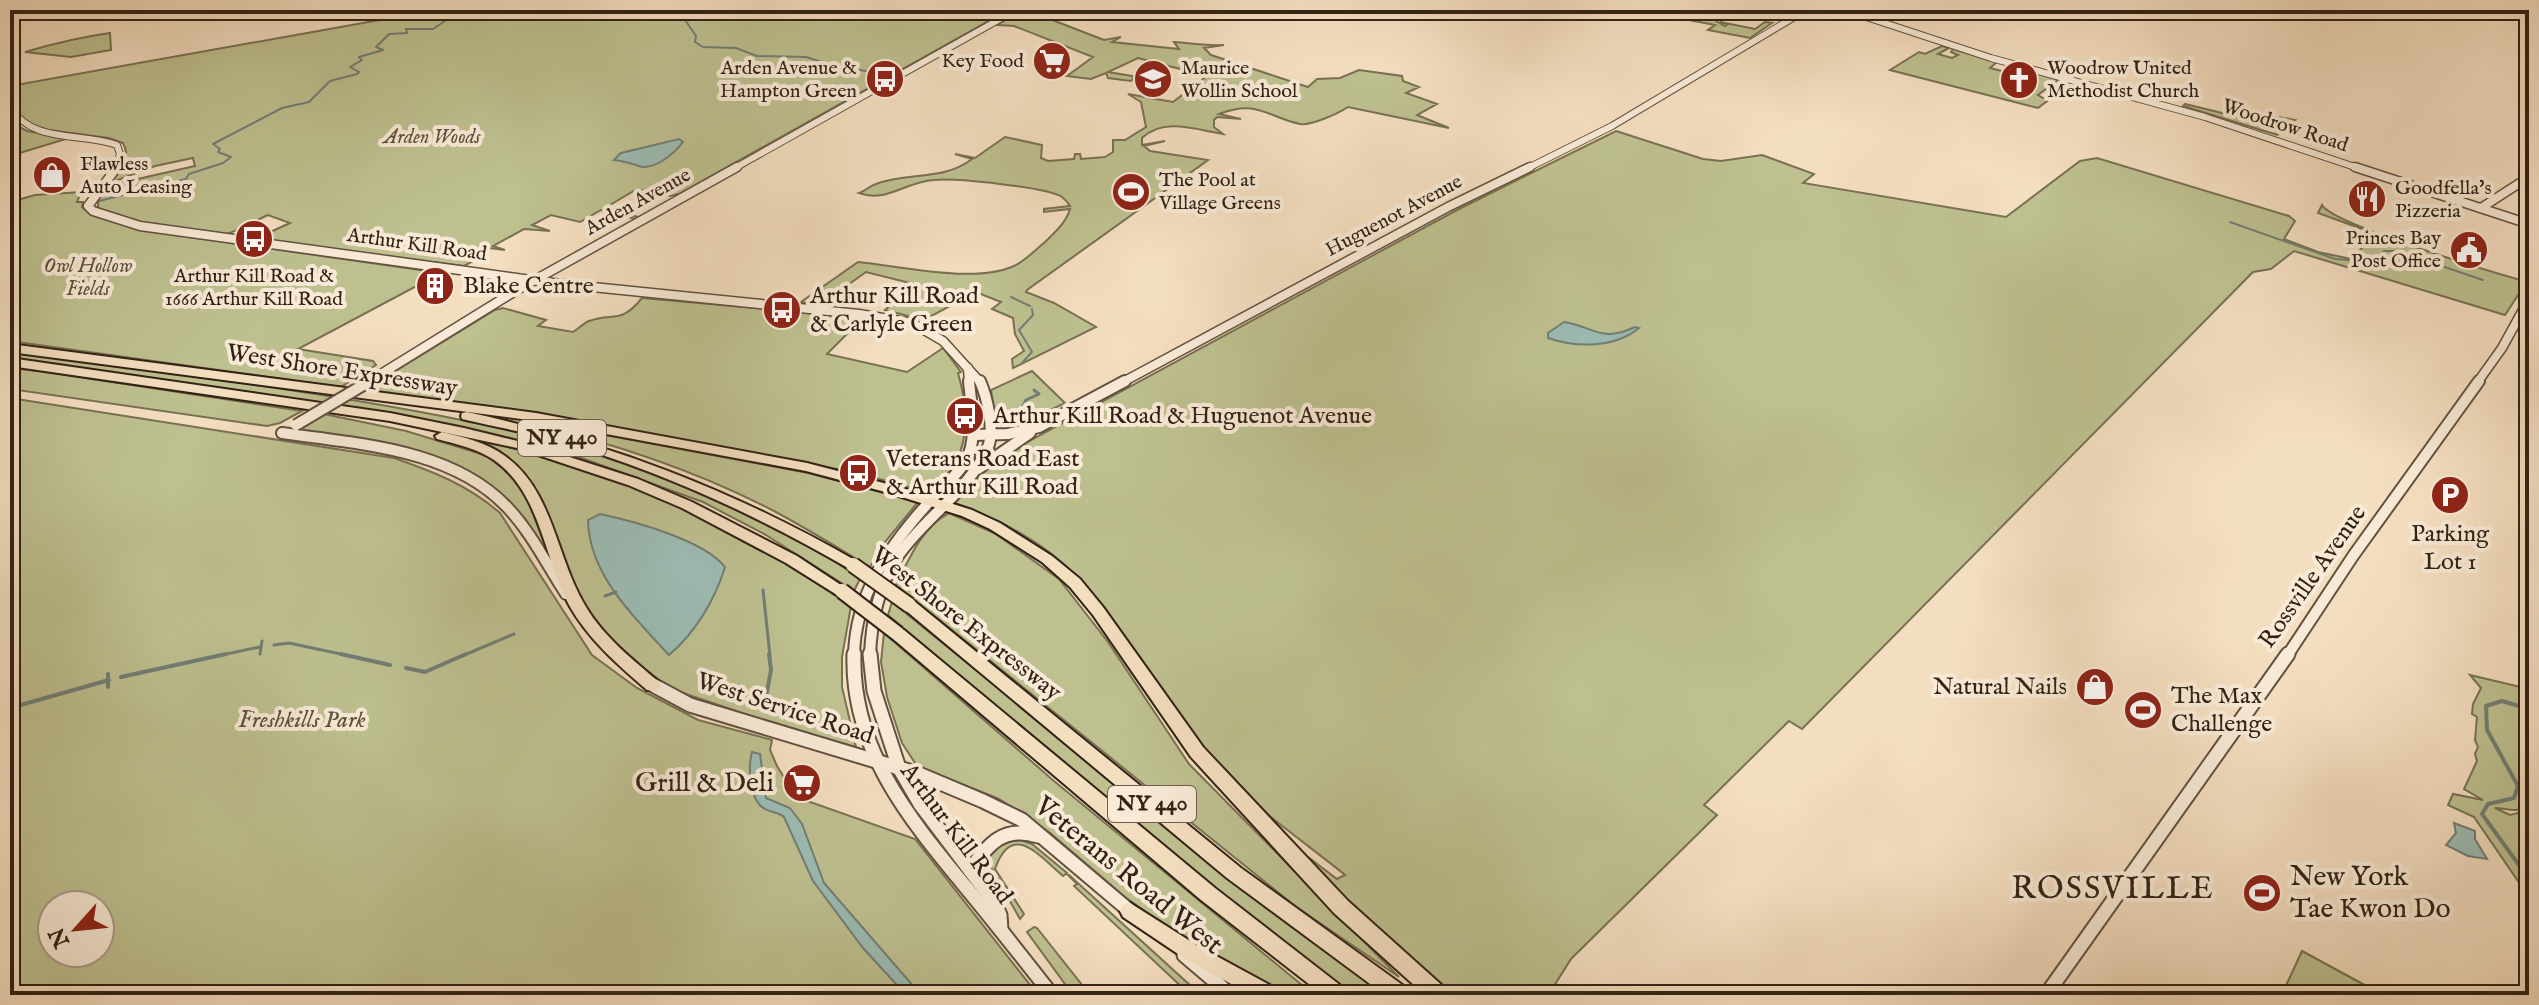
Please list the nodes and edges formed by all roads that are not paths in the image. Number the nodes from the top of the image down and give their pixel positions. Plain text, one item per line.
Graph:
1 (1016, 10) edge
2 (1806, 10) edge
3 (1845, 10) edge
4 (10, 107) edge
5 (2529, 177) edge
6 (2481, 208) junction
7 (2529, 224) edge
8 (533, 281) junction
9 (2529, 299) edge
10 (10, 348) edge
11 (10, 362) edge
12 (968, 368) junction
13 (249, 379) junction
14 (301, 405) junction
15 (1039, 427) junction
16 (282, 433) joint
17 (974, 435) junction
18 (991, 436) junction
19 (970, 475) junction
20 (935, 503) junction
21 (653, 686) junction
22 (877, 761) junction
23 (899, 768) junction
24 (1058, 847) junction
25 (970, 870) junction
26 (1130, 911) junction
27 (1001, 930) junction
28 (1052, 995) edge
29 (1231, 995) edge
30 (1270, 995) edge
31 (1338, 995) edge
32 (1401, 995) edge
33 (1439, 995) edge
34 (2046, 995) edge

1 - 8 street, Arden Avenue
2 - 15 street, Huguenot Avenue
3 - 6 street, Woodrow Road
4 - 8 street, Arthur Kill Road
5 - 6 street
6 - 7 street, Woodrow Road
8 - 12 street, Arthur Kill Road
8 - 16 street, Arden Avenue, bridge
9 - 34 street, Rossville Avenue
10 - 13 highway, West Shore Expressway / NY 440
11 - 14 highway, West Shore Expressway / NY 440
12 - 17 street
12 - 18 street, Arthur Kill Road
13 - 20 highway
13 - 32 highway, West Shore Expressway / NY 440, bridge
14 - 21 highway
14 - 31 highway, West Shore Expressway / NY 440, bridge
15 - 18 street, Huguenot Avenue
15 - 19 street
16 - 21 street, West Service Road
17 - 18 street, Huguenot Avenue
17 - 20 street
18 - 19 street
19 - 20 street
20 - 22 street, Arthur Kill Road
20 - 23 street, Arthur Kill Road
20 - 33 highway
21 - 22 street, West Service Road
22 - 23 street, West Service Road
22 - 27 street, Arthur Kill Road
23 - 24 street, Veterans Road West
23 - 25 street, Arthur Kill Road
24 - 25 street
24 - 26 street, Veterans Road West
25 - 27 street, Arthur Kill Road
26 - 29 street, Veterans Road West
26 - 30 highway
27 - 28 street, Arthur Kill Road

